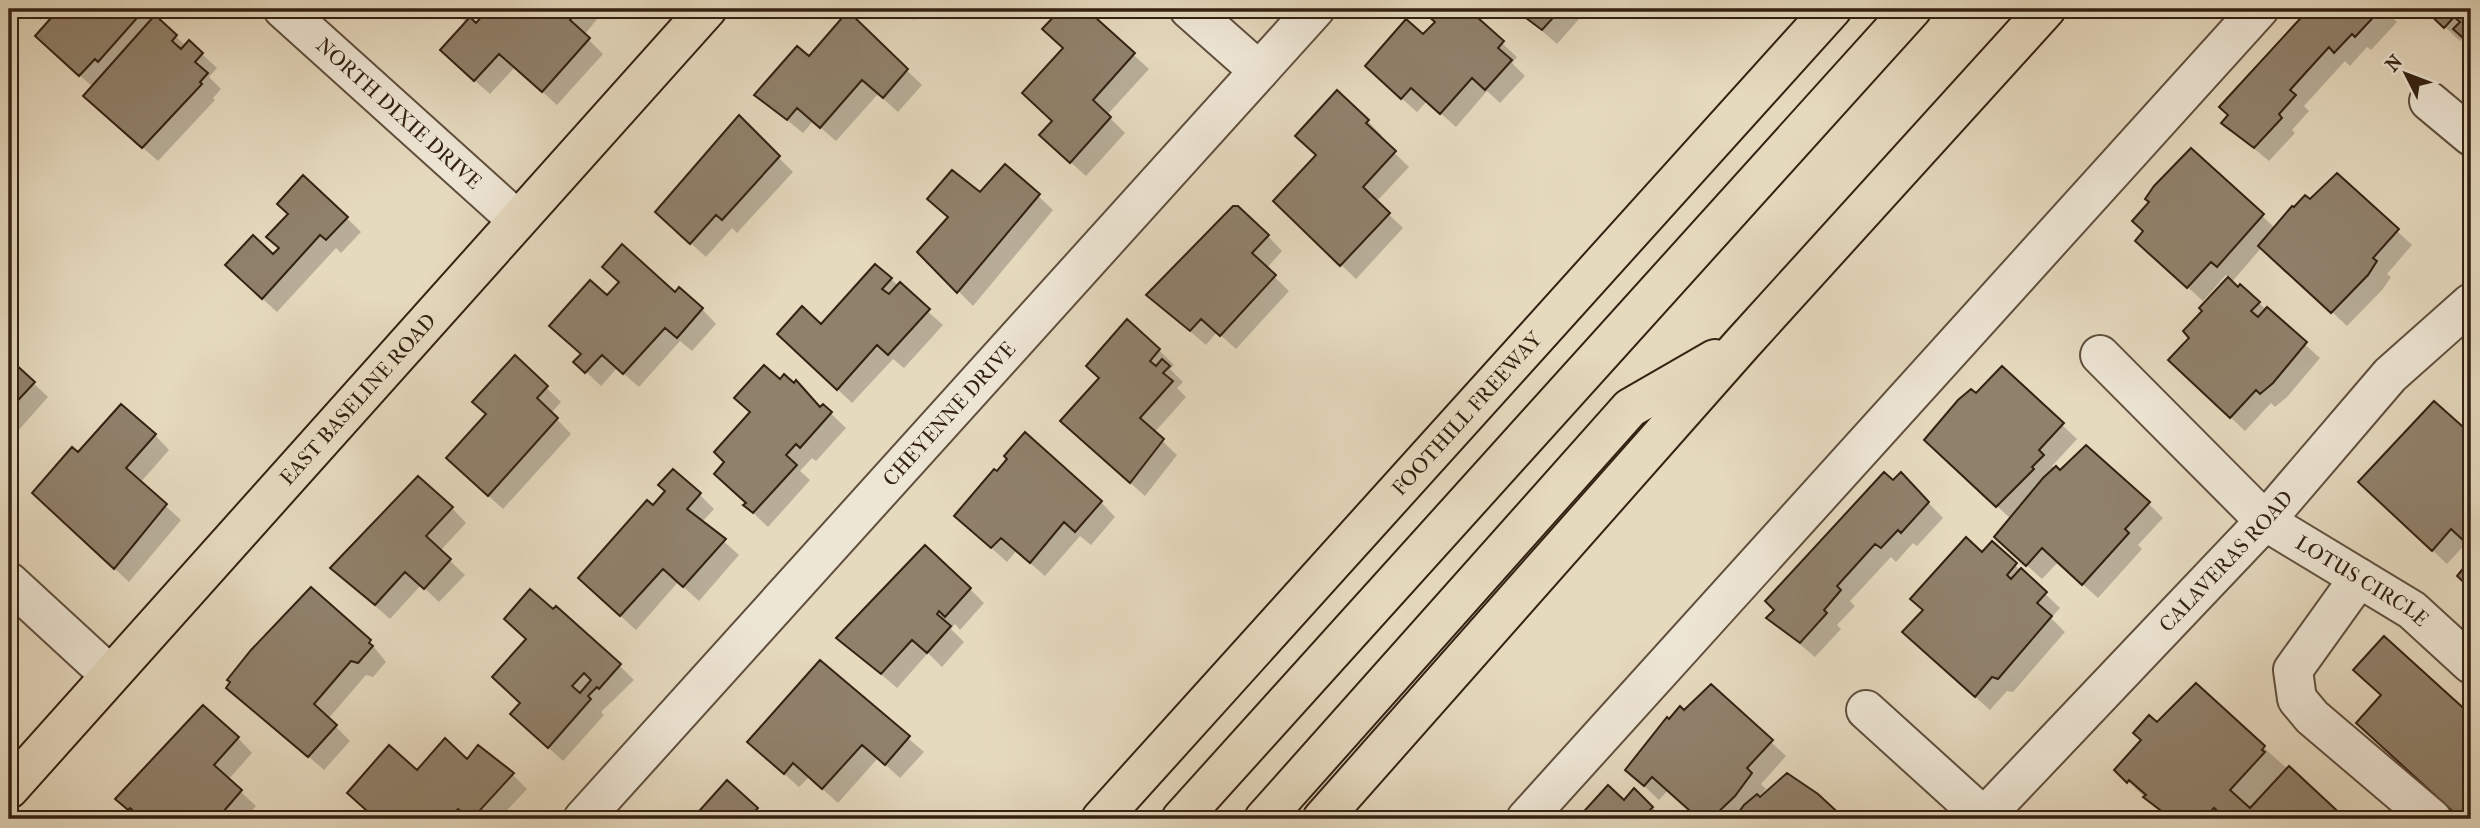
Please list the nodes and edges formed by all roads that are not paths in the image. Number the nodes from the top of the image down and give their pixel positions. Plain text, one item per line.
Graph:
1 (283, 9) edge
2 (707, 9) edge
3 (1189, 9) edge
4 (1315, 9) edge
5 (1832, 9) edge
6 (1912, 9) edge
7 (2046, 9) edge
8 (2259, 9) edge
9 (1259, 71) junction
10 (2429, 101) dead end
11 (2471, 136) edge
12 (516, 219) junction
13 (2471, 303) edge
14 (1742, 344) junction
15 (2100, 355) dead end
16 (2264, 522) junction
17 (2359, 578) junction
18 (9, 582) edge
19 (2471, 664) edge
20 (110, 676) junction
21 (1866, 710) dead end
22 (9, 789) edge
23 (1983, 818) edge
24 (583, 819) edge
25 (1101, 819) edge
26 (1181, 819) edge
27 (1264, 819) edge
28 (1322, 819) edge
29 (1526, 819) edge
30 (2432, 819) edge

1 - 12 street, NORTH DIXIE DRIVE
2 - 12 main road, EAST BASELINE ROAD
3 - 9 street
4 - 9 street, CHEYENNE DRIVE
5 - 25 main road, FOOTHILL FREEWAY
6 - 26 main road
7 - 14 main road
8 - 29 street
9 - 24 street, CHEYENNE DRIVE
10 - 11 street
12 - 20 main road, EAST BASELINE ROAD
13 - 16 street, CALAVERAS ROAD
14 - 27 main road
14 - 28 main road
15 - 16 street, LOTUS CIRCLE
16 - 17 street, LOTUS CIRCLE
16 - 23 street, CALAVERAS ROAD
17 - 19 street, LOTUS CIRCLE
17 - 30 street
18 - 20 street
20 - 22 main road, EAST BASELINE ROAD
21 - 23 street

